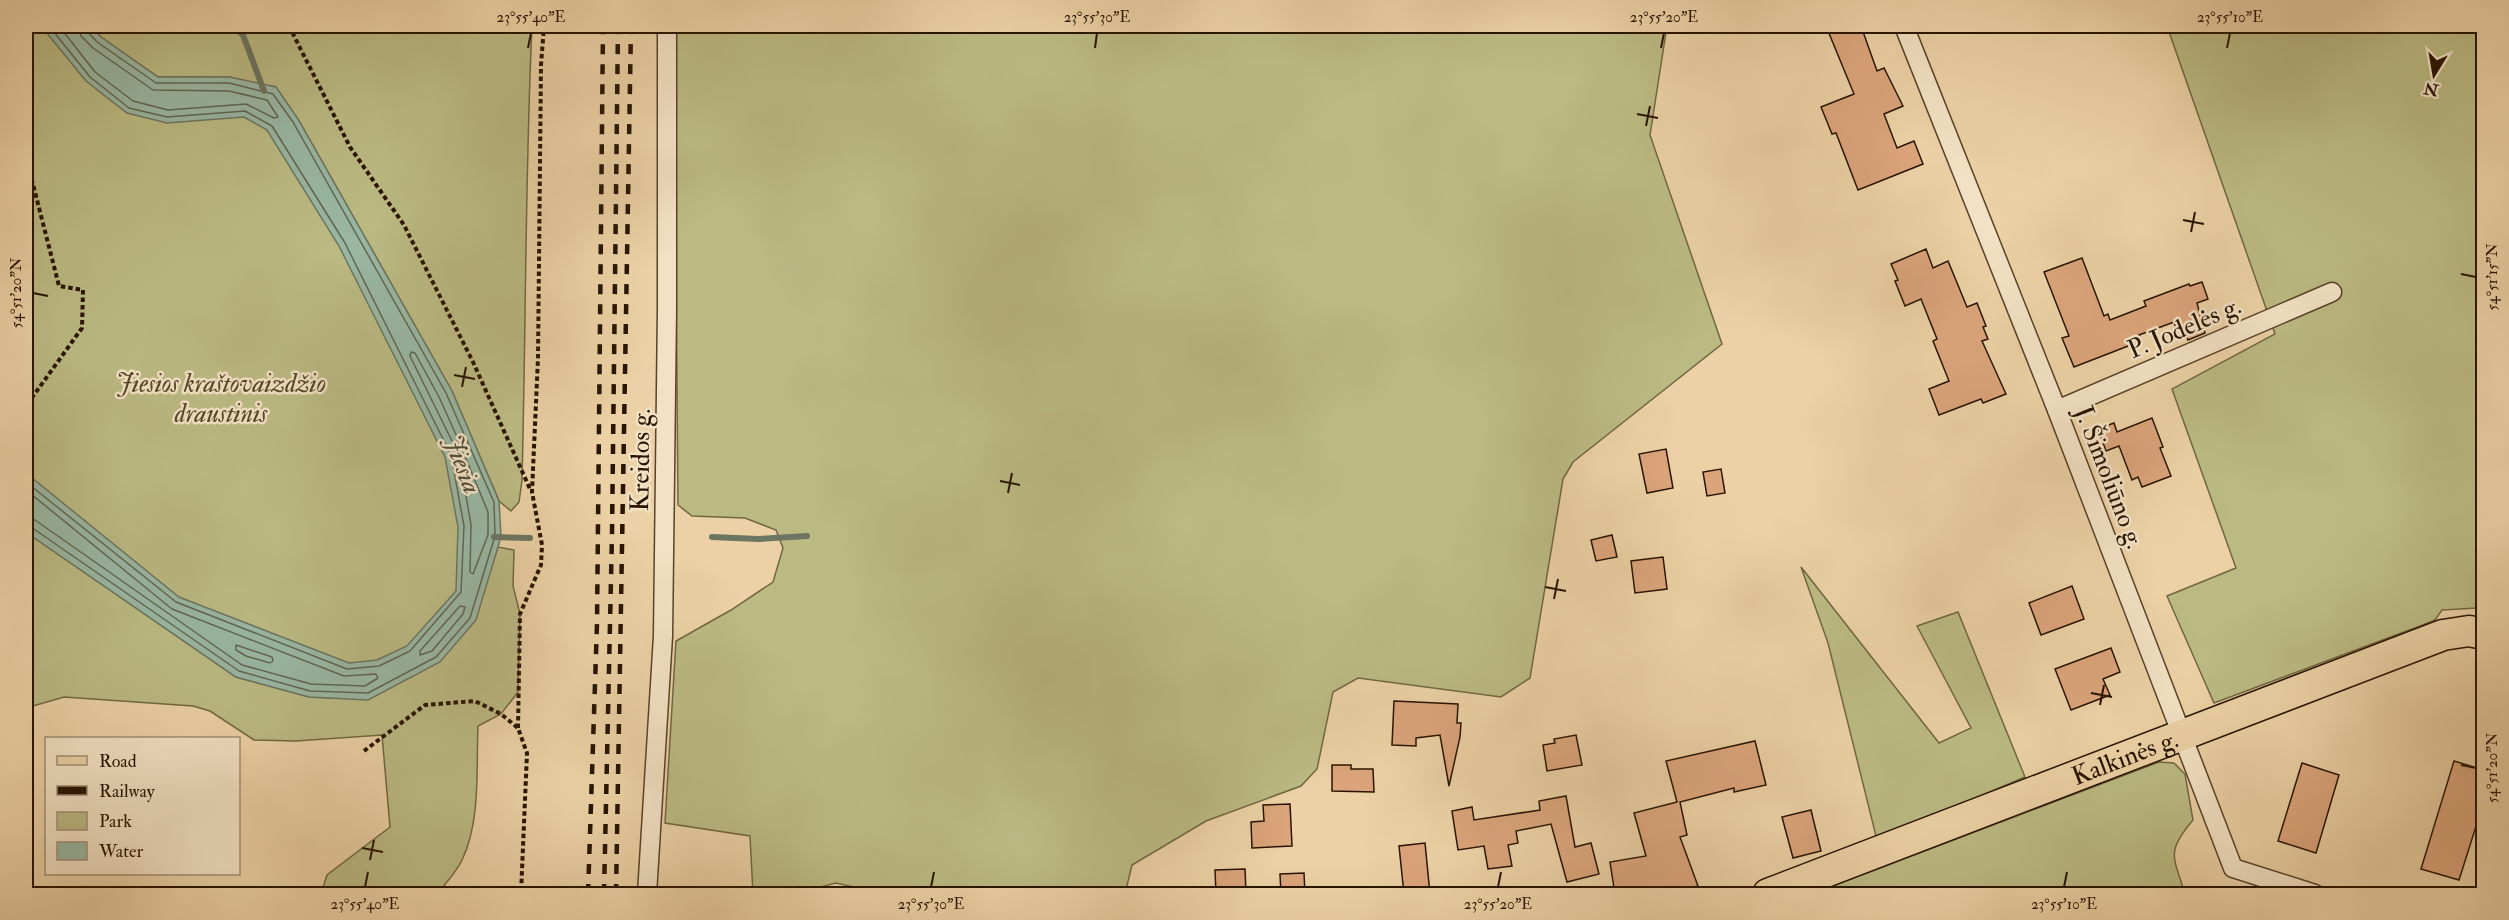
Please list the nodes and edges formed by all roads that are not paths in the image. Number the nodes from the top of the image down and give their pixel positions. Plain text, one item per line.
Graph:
1 (667, 26) edge
2 (1904, 26) edge
3 (2332, 292) dead end
4 (2057, 410) junction
5 (2484, 634) edge
6 (2183, 735) junction
7 (647, 894) edge
8 (1768, 894) edge
9 (2315, 894) edge

1 - 7 street, Kreidos g.
2 - 4 street, J. Šimoliūno g.
3 - 4 street, P. Jodelės g.
4 - 6 street, J. Šimoliūno g.
5 - 6 main road, Kalkinės g.
6 - 8 main road, Kalkinės g.
6 - 9 street, J. Šimoliūno g.

